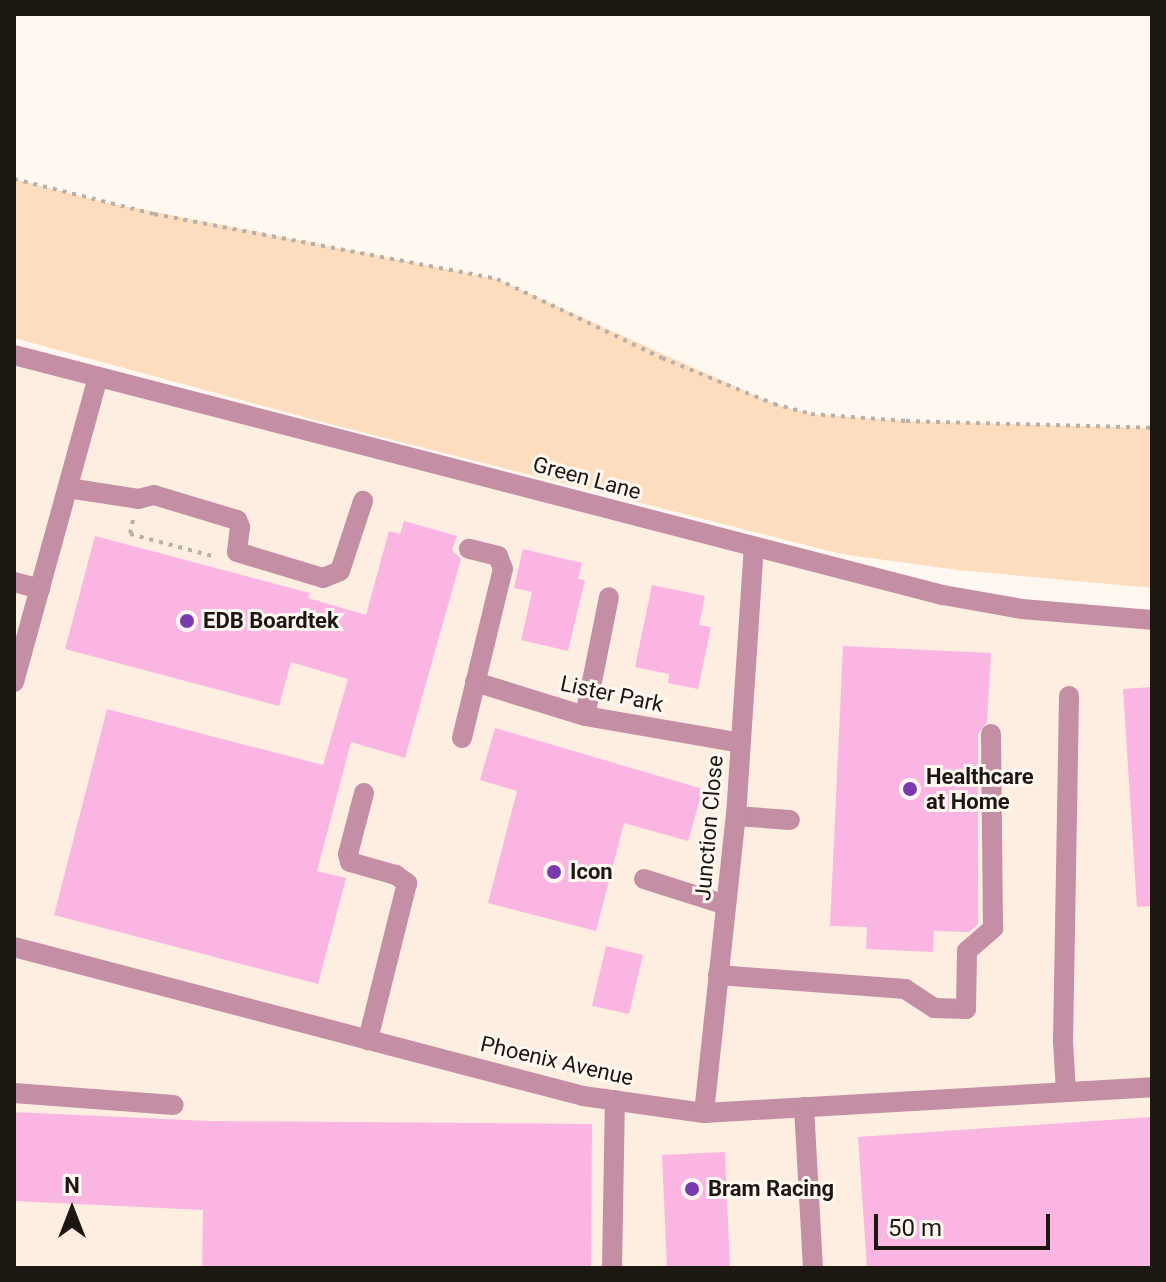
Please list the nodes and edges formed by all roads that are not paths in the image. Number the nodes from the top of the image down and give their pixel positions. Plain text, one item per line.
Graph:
1 (14, 355) edge
2 (98, 378) junction
3 (68, 488) junction
4 (363, 501) dead end
5 (754, 547) junction
6 (469, 549) dead end
7 (14, 582) edge
8 (40, 589) junction
9 (609, 597) dead end
10 (1152, 620) edge
11 (14, 682) edge
12 (475, 682) junction
13 (1069, 696) dead end
14 (585, 716) junction
15 (991, 734) dead end
16 (462, 738) dead end
17 (741, 743) junction
18 (364, 793) dead end
19 (736, 816) junction
20 (790, 820) dead end
21 (644, 879) dead end
22 (726, 905) junction
23 (14, 947) edge
24 (718, 975) junction
25 (368, 1040) junction
26 (1152, 1087) edge
27 (1066, 1092) junction
28 (14, 1093) edge
29 (615, 1100) junction
30 (174, 1105) dead end
31 (804, 1107) junction
32 (704, 1113) junction
33 (612, 1268) edge
34 (813, 1268) edge

1 - 2 street, Green Lane
2 - 3 street
2 - 5 street, Green Lane
3 - 4 street
3 - 8 street
5 - 10 street, Green Lane
5 - 17 street, Junction Close
6 - 12 street
7 - 8 street
8 - 11 street
9 - 14 street
12 - 14 street, Lister Park
12 - 16 street
13 - 27 street
14 - 17 street, Lister Park
15 - 24 street
17 - 19 street, Junction Close
18 - 25 street
19 - 20 street
19 - 22 street, Junction Close
21 - 22 street
22 - 24 street, Junction Close
23 - 25 street, Phoenix Avenue
24 - 32 street, Junction Close
25 - 29 street, Phoenix Avenue
26 - 27 street, Phoenix Avenue
27 - 31 street, Phoenix Avenue
28 - 30 street
29 - 32 street, Phoenix Avenue
29 - 33 street
31 - 32 street, Phoenix Avenue
31 - 34 street

